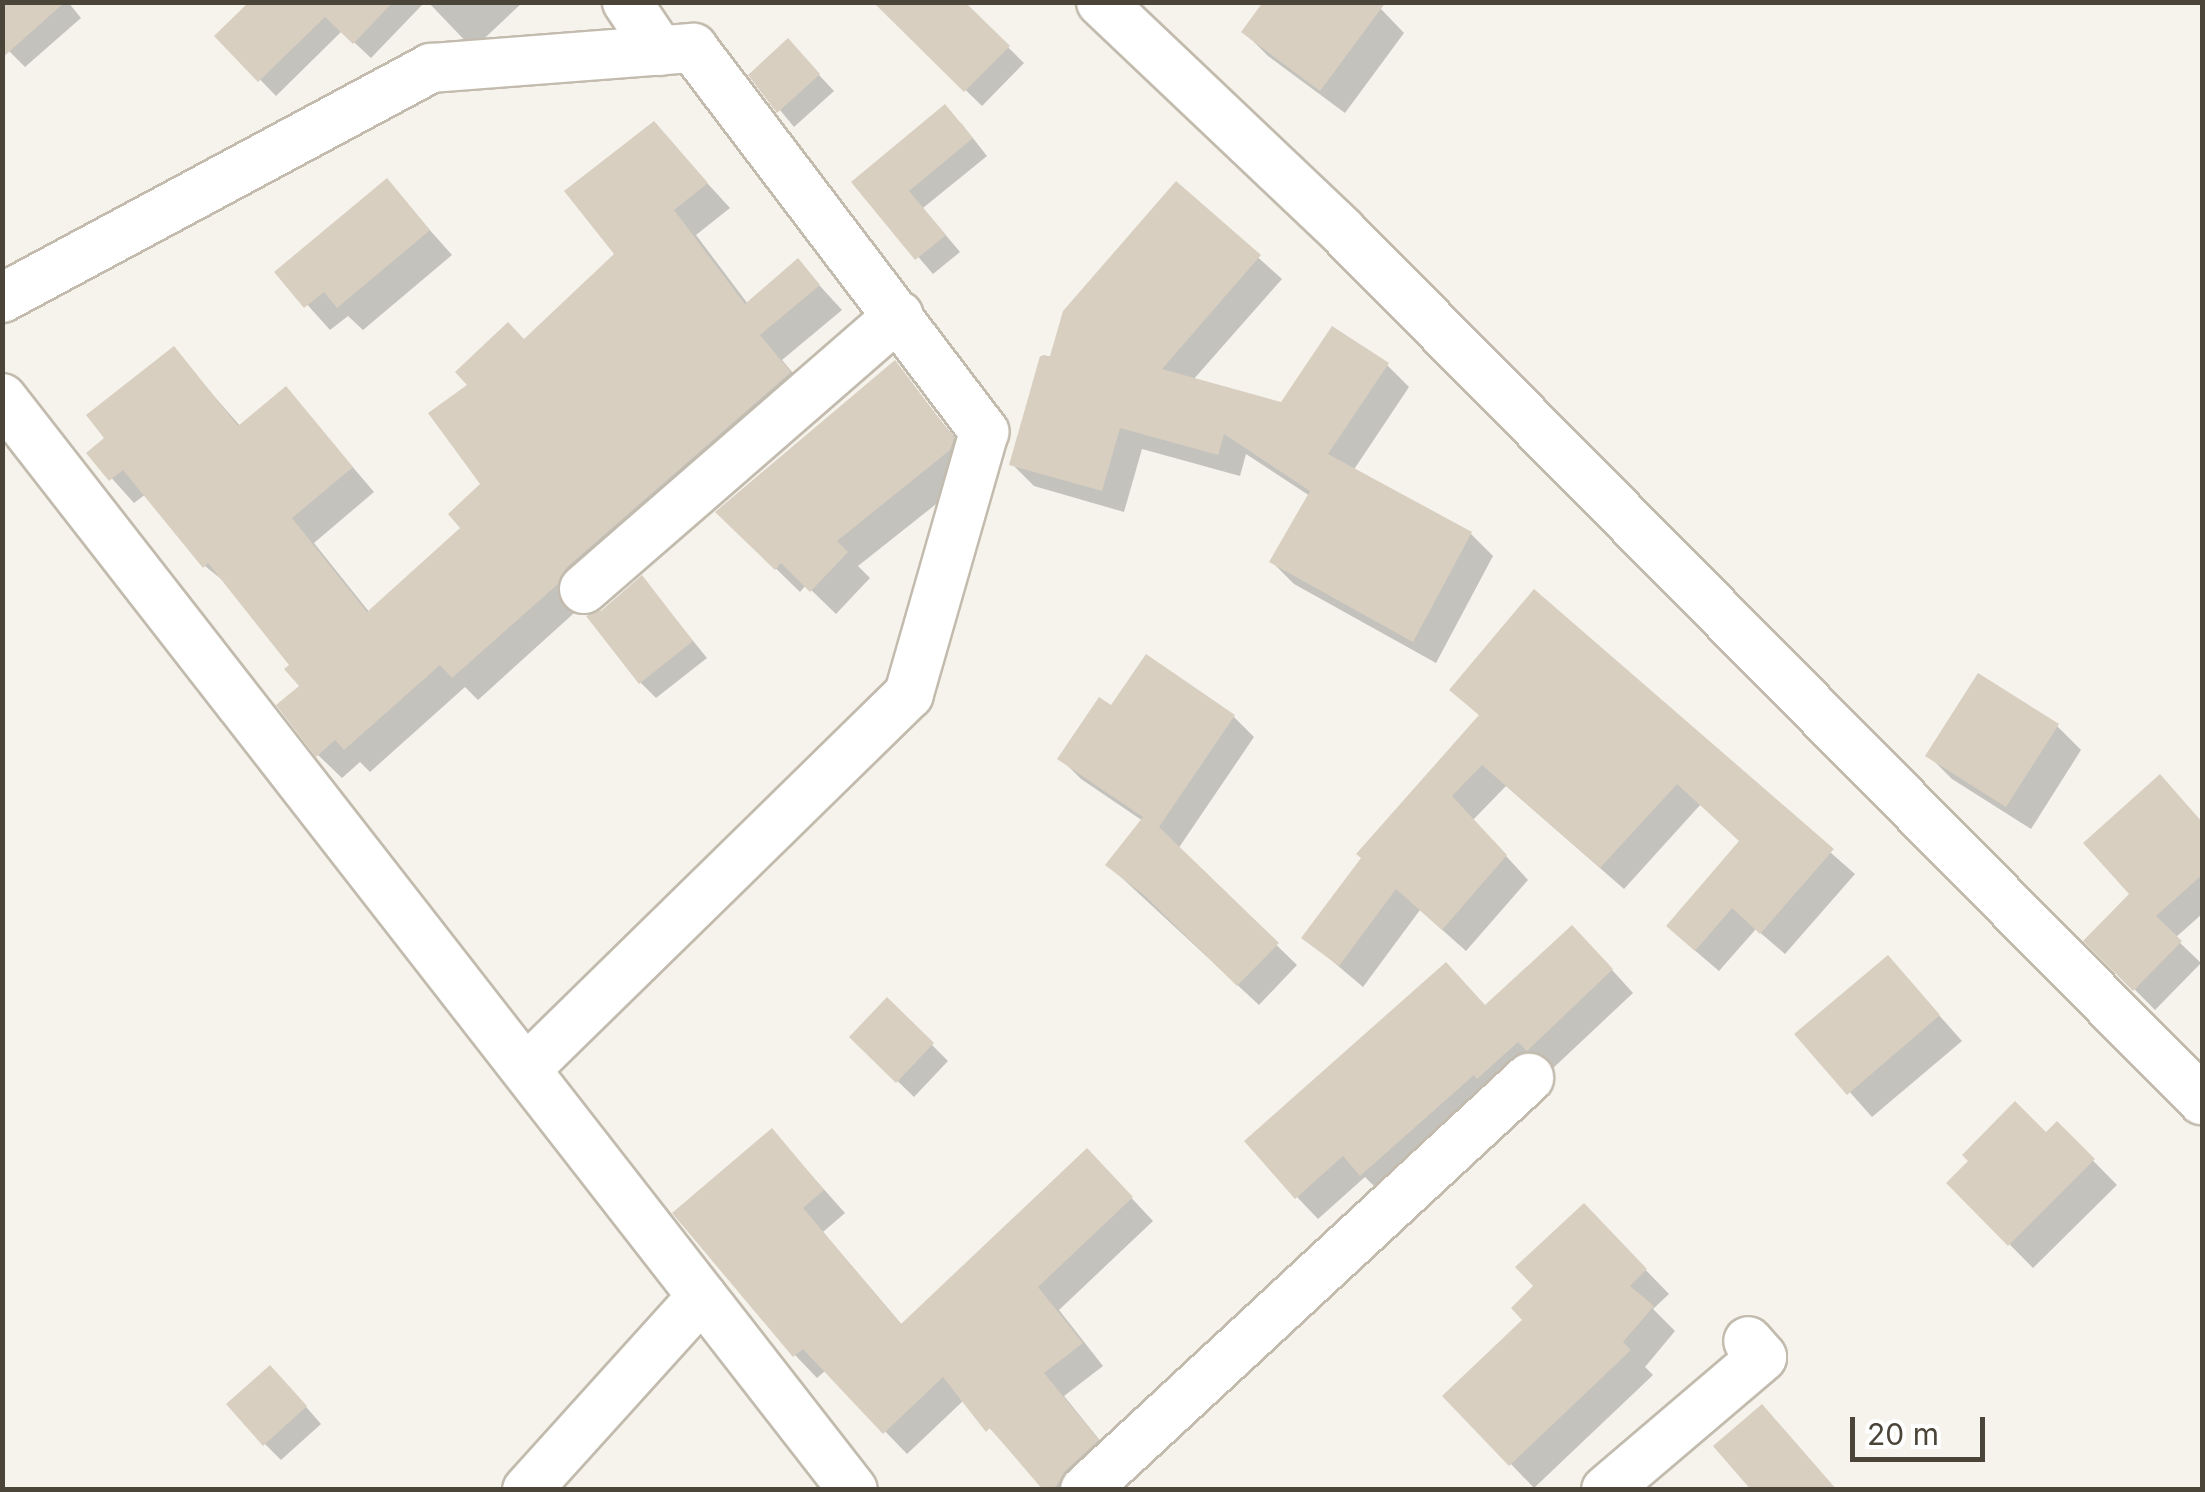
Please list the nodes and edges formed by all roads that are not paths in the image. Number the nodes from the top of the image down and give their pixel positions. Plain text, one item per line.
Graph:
1 (627, 2) edge
2 (1101, 2) edge
3 (660, 50) junction
4 (2, 298) edge
5 (898, 316) junction
6 (9, 422) edge
7 (584, 590) dead end
8 (526, 1069) junction
9 (1529, 1078) dead end
10 (2202, 1100) edge
11 (702, 1296) junction
12 (1748, 1341) dead end
13 (527, 1490) edge
14 (853, 1490) edge
15 (1085, 1490) edge
16 (1606, 1490) edge

1 - 3 street
2 - 10 street
3 - 4 street
3 - 5 street
5 - 7 street
5 - 8 street
6 - 8 street
8 - 11 street
9 - 15 street
11 - 13 street
11 - 14 street
12 - 16 street

